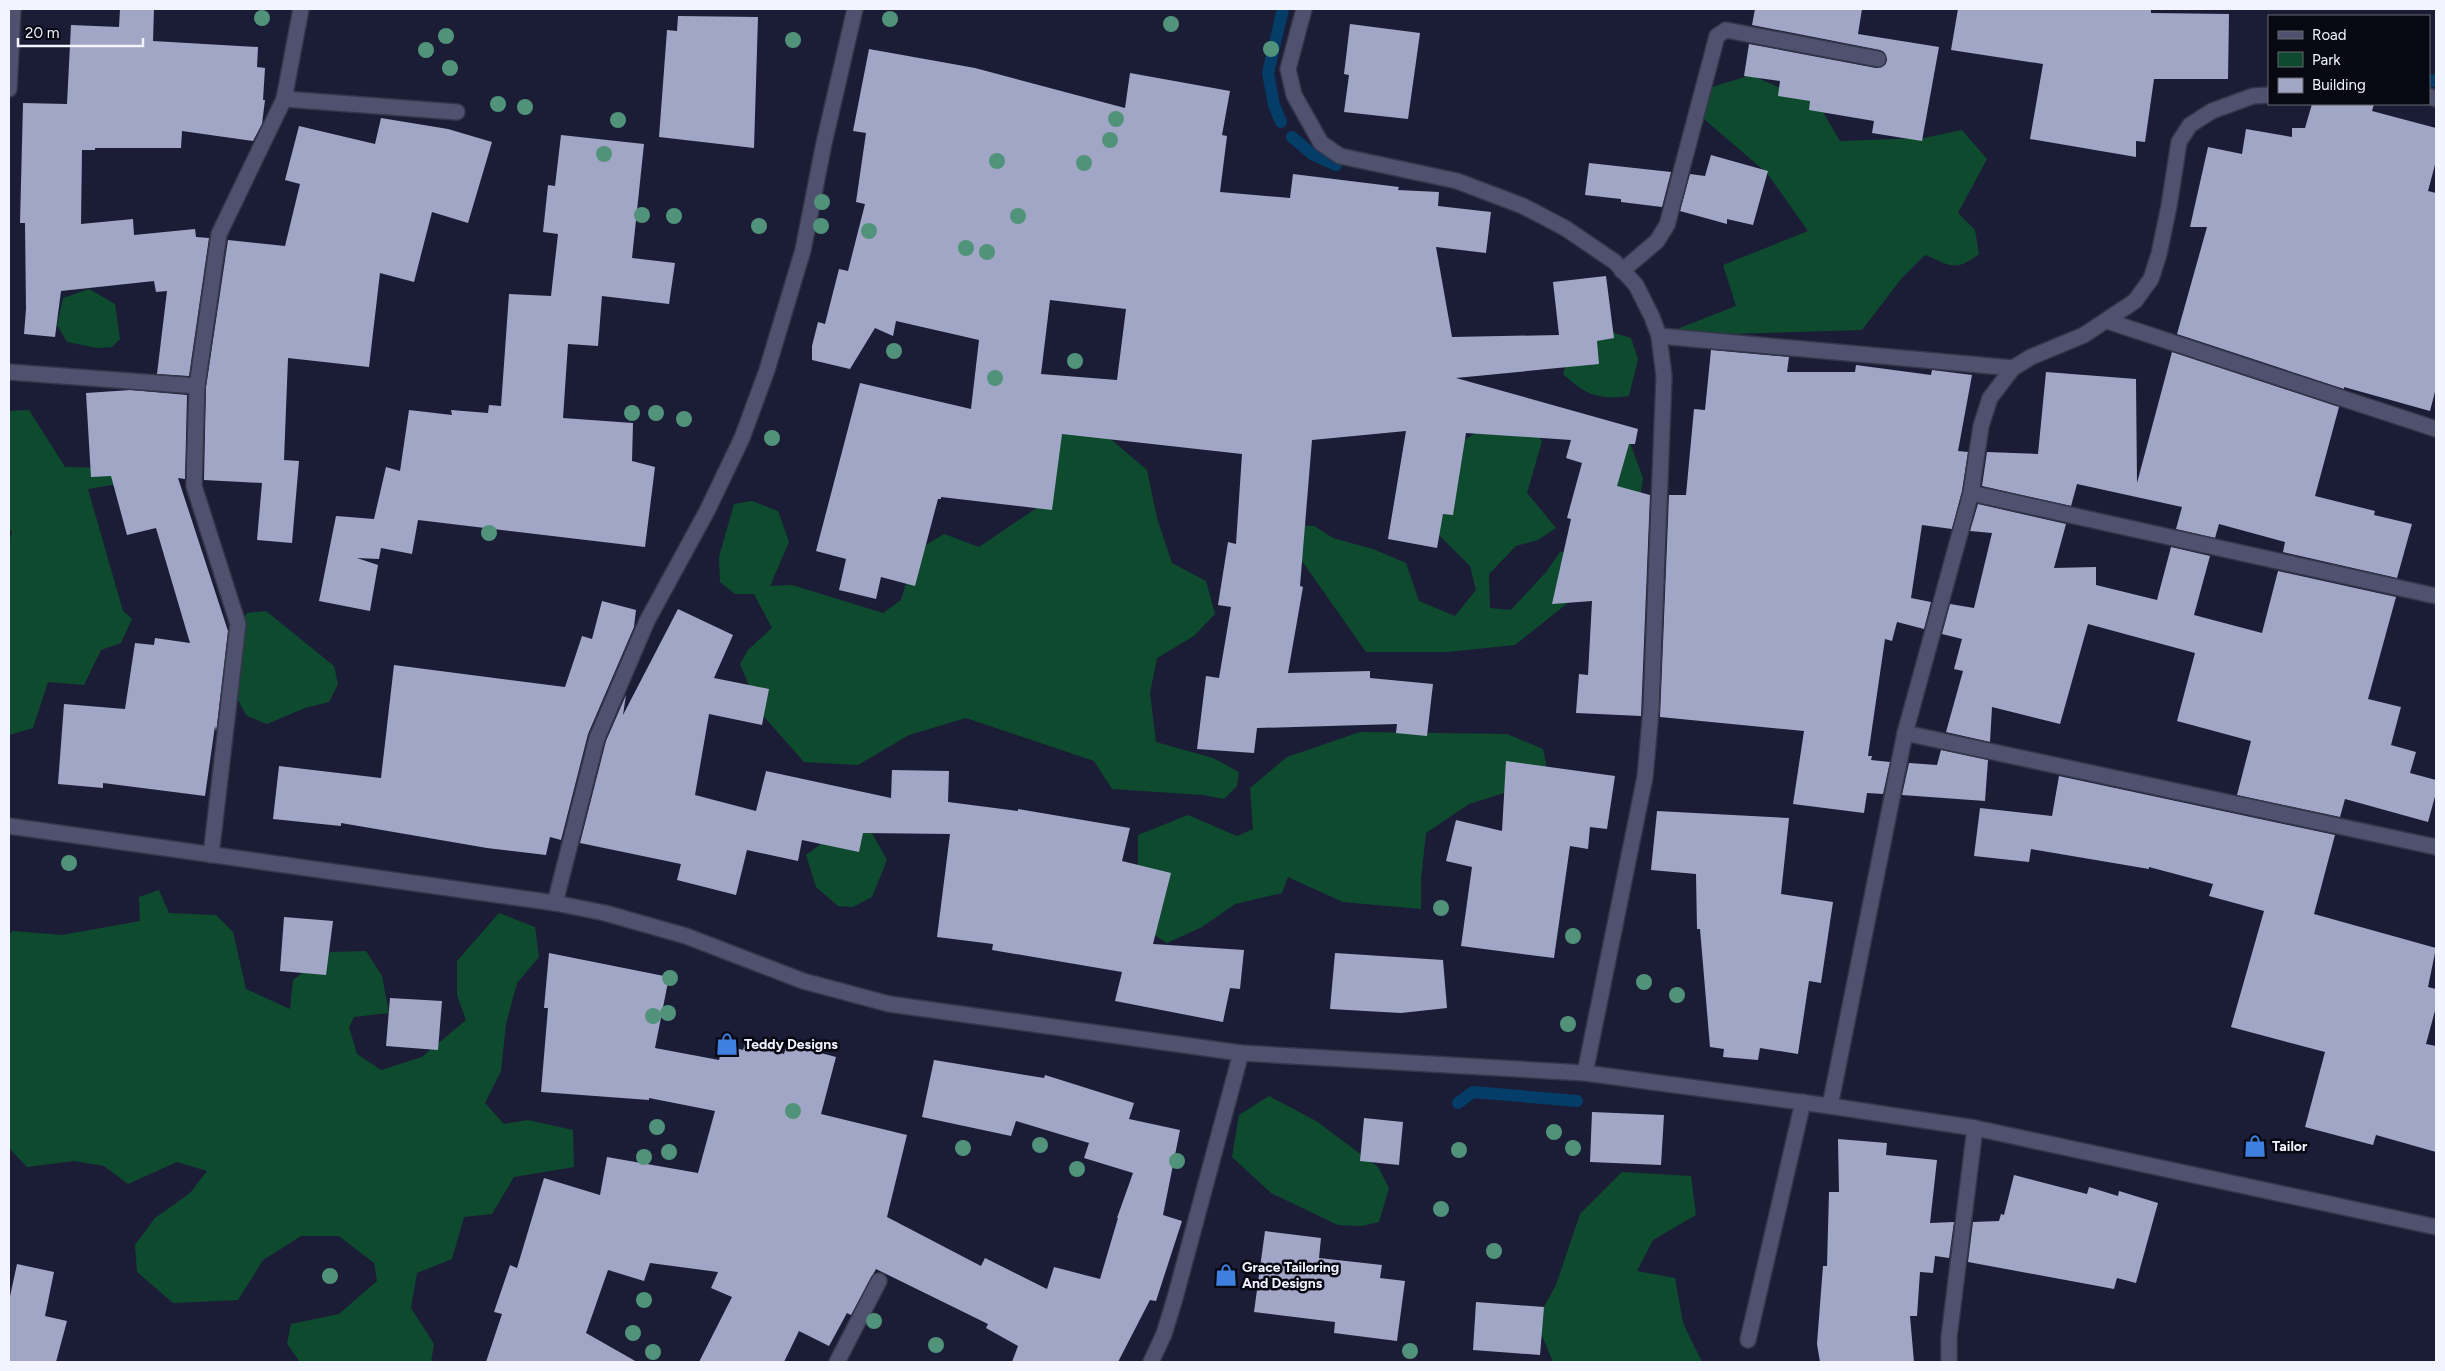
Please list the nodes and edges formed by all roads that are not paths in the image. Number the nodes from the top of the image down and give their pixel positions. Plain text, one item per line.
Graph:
1 (13, 9) edge
2 (301, 9) edge
3 (855, 9) edge
4 (1304, 9) edge
5 (1878, 59) dead end
6 (9, 89) edge
7 (2268, 95) edge
8 (284, 99) junction
9 (457, 112) dead end
10 (1622, 271) junction
11 (2107, 321) junction
12 (1659, 336) junction
13 (2013, 368) junction
14 (9, 372) edge
15 (197, 386) junction
16 (2436, 428) edge
17 (1971, 493) junction
18 (2436, 596) edge
19 (1904, 733) junction
20 (9, 826) edge
21 (2436, 847) edge
22 (212, 855) junction
23 (555, 903) junction
24 (1240, 1052) junction
25 (1585, 1073) junction
26 (1803, 1102) junction
27 (1830, 1106) junction
28 (1975, 1128) junction
29 (2436, 1227) edge
30 (879, 1281) dead end
31 (1748, 1340) dead end
32 (837, 1362) edge
33 (1151, 1362) edge
34 (1949, 1362) edge

1 - 6 street
2 - 8 street
3 - 23 street
4 - 10 street
5 - 10 street
7 - 11 street
8 - 9 street
8 - 15 street
10 - 12 street
11 - 13 street
11 - 16 street
12 - 13 street
12 - 25 street
13 - 17 street
14 - 15 street
15 - 22 street
17 - 18 street
17 - 19 street
19 - 21 street
19 - 27 street
20 - 22 street
22 - 23 street
23 - 24 street
24 - 25 street
24 - 33 street
25 - 26 street
26 - 27 street
26 - 31 street
27 - 28 street
28 - 29 street
28 - 34 street
30 - 32 street

